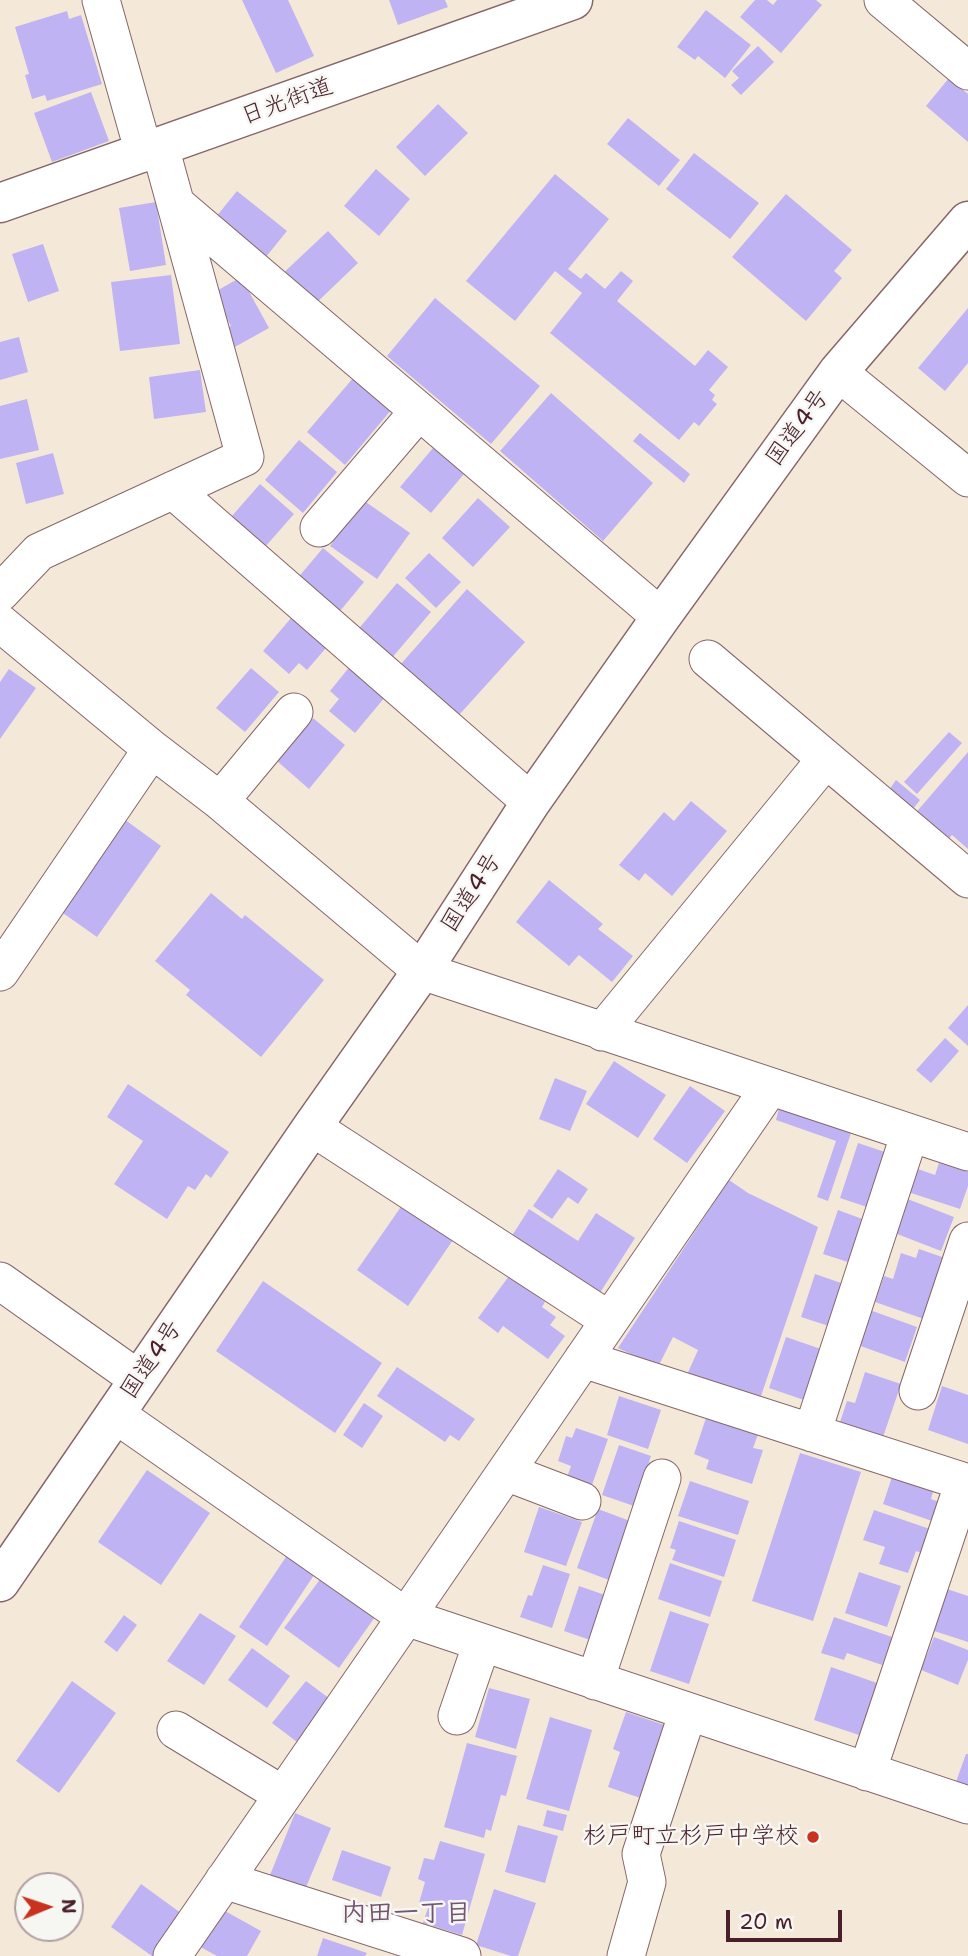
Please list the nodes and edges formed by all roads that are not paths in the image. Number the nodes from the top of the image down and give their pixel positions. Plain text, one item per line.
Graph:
1 (101, 0) edge
2 (573, 0) edge
3 (883, 0) edge
4 (968, 71) edge
5 (152, 150) junction
6 (0, 203) edge
7 (176, 204) junction
8 (968, 221) edge
9 (838, 372) junction
10 (419, 411) junction
11 (968, 478) edge
12 (173, 491) junction
13 (319, 528) dead end
14 (0, 593) edge
15 (661, 617) junction
16 (5, 635) edge
17 (708, 659) dead end
18 (294, 712) dead end
19 (152, 749) junction
20 (826, 759) junction
21 (220, 801) junction
22 (531, 802) junction
23 (968, 880) edge
24 (422, 971) junction
25 (0, 972) edge
26 (602, 1032) junction
27 (770, 1087) junction
28 (312, 1127) junction
29 (910, 1133) junction
30 (968, 1152) edge
31 (968, 1241) edge
32 (0, 1281) edge
33 (609, 1320) junction
34 (583, 1359) junction
35 (138, 1379) junction
36 (918, 1391) dead end
37 (115, 1413) junction
38 (813, 1433) junction
39 (506, 1472) junction
40 (662, 1478) dead end
41 (966, 1482) edge
42 (582, 1501) dead end
43 (0, 1582) edge
44 (406, 1618) junction
45 (482, 1643) junction
46 (595, 1681) junction
47 (688, 1712) junction
48 (457, 1716) dead end
49 (176, 1730) dead end
50 (867, 1772) junction
51 (283, 1795) junction
52 (968, 1805) edge
53 (225, 1880) junction
54 (172, 1956) edge
55 (462, 1956) edge
56 (626, 1956) edge

1 - 5 street
2 - 5 main road, 日光街道
3 - 4 street
5 - 6 main road, 日光街道
5 - 7 street
7 - 10 street
7 - 12 street
8 - 9 main road, 国道4号
9 - 11 street
9 - 15 main road, 国道4号
10 - 13 street
10 - 15 street
12 - 14 street
12 - 22 street
15 - 22 main road, 国道4号
16 - 19 street
17 - 20 street
18 - 21 street
19 - 21 street
19 - 25 street
20 - 23 street
20 - 26 street
21 - 24 street
22 - 24 main road, 国道4号
24 - 26 street
24 - 28 main road, 国道4号
26 - 27 street
27 - 29 street
27 - 33 street
28 - 33 street
28 - 35 main road, 国道4号
29 - 30 street
29 - 38 street
31 - 36 street
32 - 35 street
33 - 34 street
34 - 38 street
34 - 39 street
35 - 37 main road, 国道4号
37 - 43 main road, 国道4号
37 - 44 street
38 - 41 street
39 - 42 street
39 - 44 street
40 - 46 street
41 - 50 street
44 - 45 street
44 - 51 street
45 - 46 street
45 - 48 street
46 - 47 street
47 - 50 street
47 - 56 street
49 - 51 street
50 - 52 street
51 - 53 street
53 - 54 street
53 - 55 street

